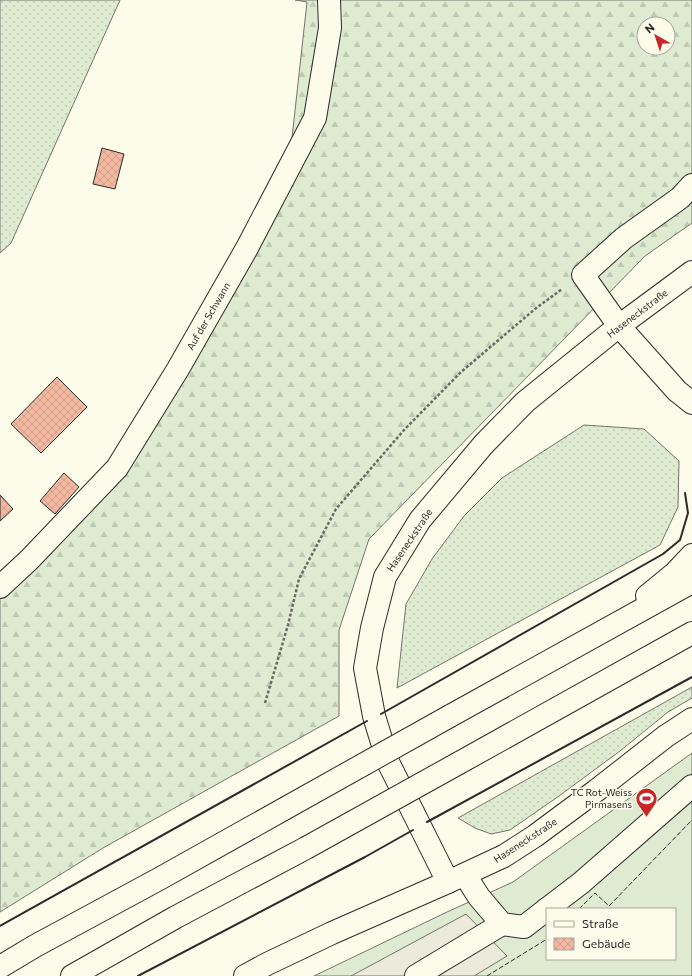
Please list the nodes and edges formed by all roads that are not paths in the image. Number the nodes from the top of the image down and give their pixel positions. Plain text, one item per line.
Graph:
1 (329, 0) edge
2 (692, 185) edge
3 (692, 272) edge
4 (619, 326) junction
5 (684, 397) edge
6 (692, 418) edge
7 (692, 555) edge
8 (692, 582) edge
9 (0, 587) edge
10 (612, 627) junction
11 (692, 633) edge
12 (692, 719) edge
13 (692, 786) edge
14 (457, 878) junction
15 (548, 908) edge
16 (546, 910) edge
17 (502, 924) junction
18 (0, 968) edge
19 (72, 976) edge
20 (245, 976) edge
21 (416, 976) edge

1 - 9 main road, Auf der Schwann
2 - 4 main road
3 - 4 main road, Haseneckstraße
4 - 5 main road
4 - 14 main road, Haseneckstraße
5 - 6 main road
7 - 10 main road
8 - 10 main road
10 - 18 main road, bridge
11 - 19 main road, bridge
12 - 14 main road, Haseneckstraße
13 - 15 main road
14 - 17 main road
14 - 20 main road, Haseneckstraße
16 - 17 main road
17 - 21 main road

